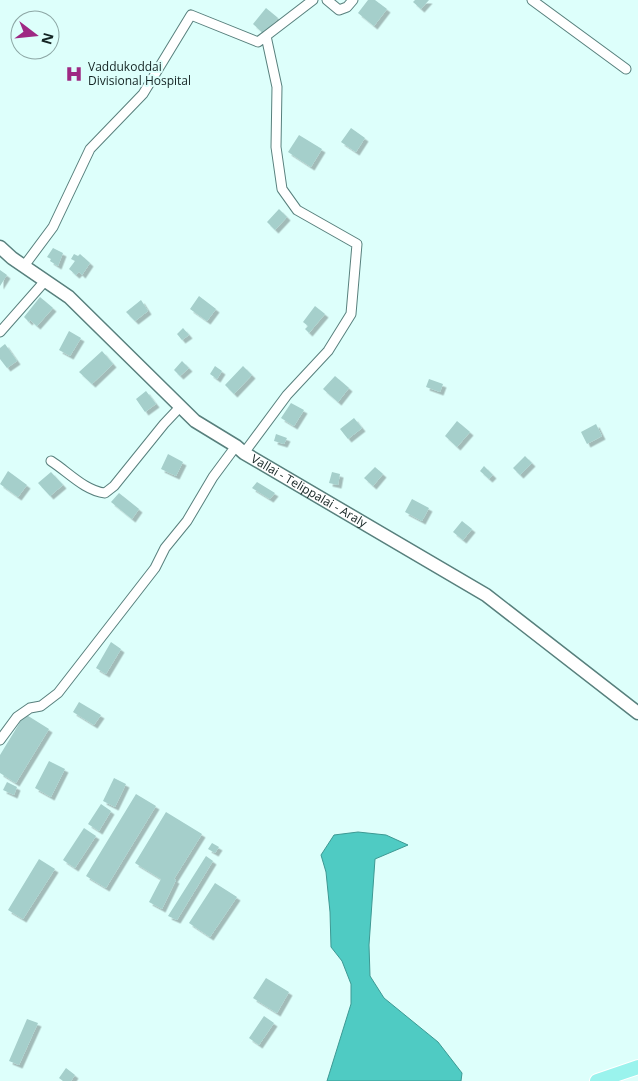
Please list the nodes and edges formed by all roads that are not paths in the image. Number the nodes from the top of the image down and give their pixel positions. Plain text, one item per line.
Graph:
1 (313, 0) edge
2 (327, 0) edge
3 (353, 0) edge
4 (532, 0) edge
5 (266, 36) junction
6 (626, 69) dead end
7 (0, 247) edge
8 (24, 266) junction
9 (45, 281) junction
10 (0, 332) edge
11 (180, 407) junction
12 (240, 450) junction
13 (51, 461) dead end
14 (638, 713) edge
15 (0, 740) edge
16 (638, 1067) edge
17 (596, 1081) edge

1 - 5 street
2 - 3 street
4 - 6 street
5 - 8 street
5 - 12 street
7 - 8 main road, Vallai - Telippalai - Araly
8 - 9 main road, Vallai - Telippalai - Araly
9 - 10 street
9 - 11 main road, Vallai - Telippalai - Araly
11 - 12 main road, Vallai - Telippalai - Araly
11 - 13 street
12 - 14 main road, Vallai - Telippalai - Araly
12 - 15 street
16 - 17 main road

